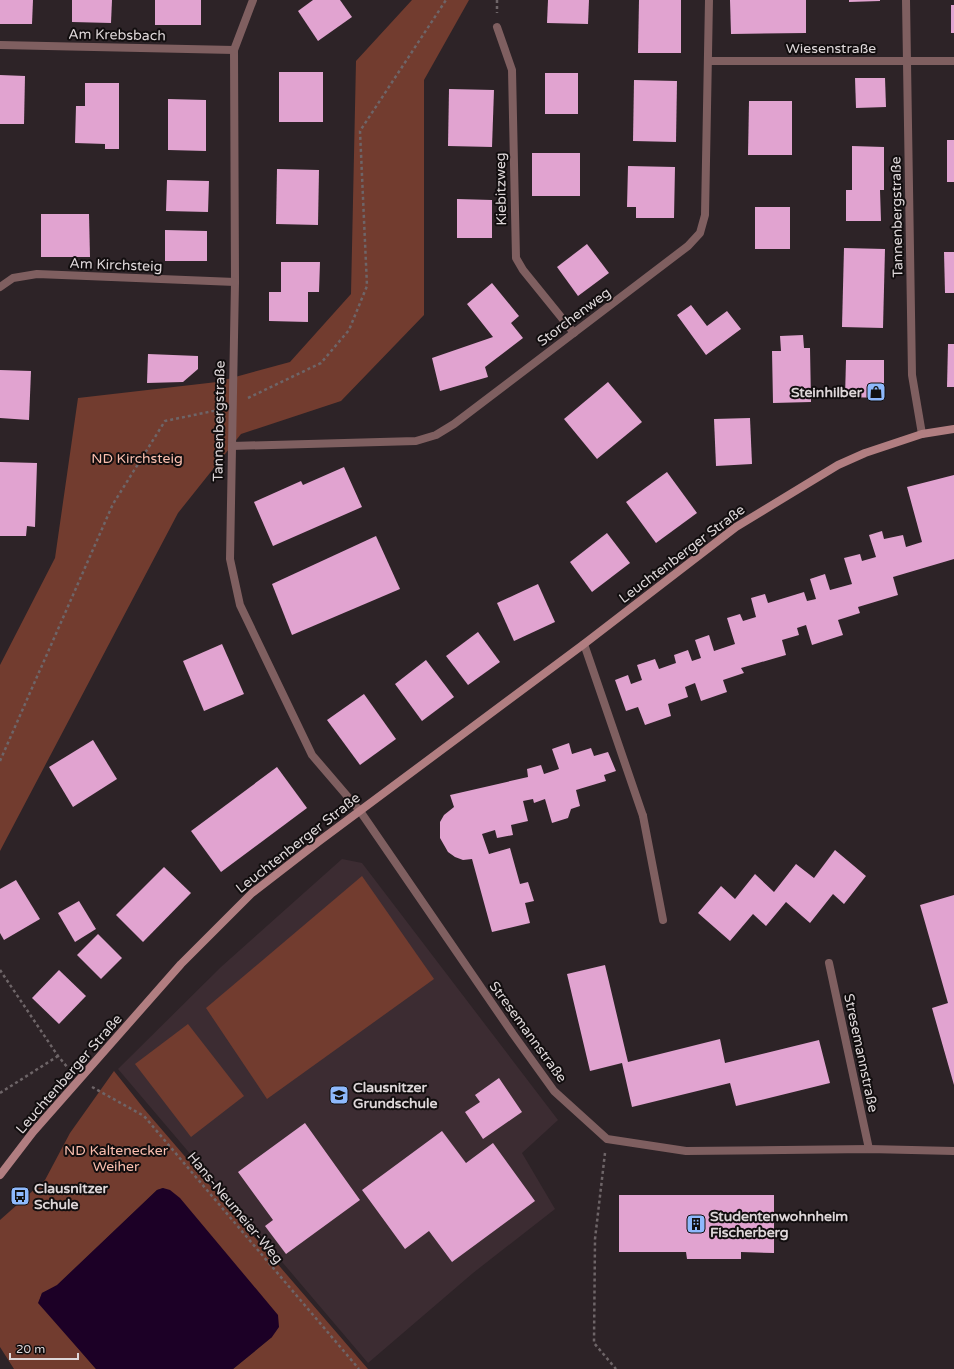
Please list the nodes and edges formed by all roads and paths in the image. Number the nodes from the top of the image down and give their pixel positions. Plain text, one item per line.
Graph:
1 (253, 0) edge
2 (709, 0) edge
3 (906, 0) edge
4 (497, 27) dead end
5 (0, 45) edge
6 (234, 50) junction
7 (708, 61) junction
8 (954, 61) edge
9 (908, 62) junction
10 (235, 282) junction
11 (0, 287) edge
12 (574, 333) junction
13 (954, 429) edge
14 (922, 434) junction
15 (232, 446) junction
16 (584, 644) junction
17 (360, 811) junction
18 (663, 920) dead end
19 (829, 963) dead end
20 (0, 970) edge
21 (58, 1056) junction
22 (80, 1080) junction
23 (0, 1093) edge
24 (607, 1139) junction
25 (869, 1149) junction
26 (954, 1150) edge
27 (0, 1174) edge
28 (359, 1369) edge
29 (616, 1369) edge

1 - 6 street, Tannenbergstraße
2 - 7 street, Storchenweg
3 - 9 street, Tannenbergstraße
4 - 12 street, Kiebitzweg
5 - 6 street, Am Krebsbach
6 - 10 street, Tannenbergstraße
7 - 9 street, Wiesenstraße
7 - 12 street, Storchenweg
8 - 9 street, Wiesenstraße
9 - 14 street, Tannenbergstraße
10 - 11 street, Am Kirchsteig
10 - 15 street, Tannenbergstraße
12 - 15 street, Storchenweg
13 - 14 street, Leuchtenberger Straße
14 - 16 street, Leuchtenberger Straße
15 - 17 street, Tannenbergstraße
16 - 17 street, Leuchtenberger Straße
16 - 18 street
17 - 22 street, Leuchtenberger Straße
17 - 24 street, Stresemannstraße
19 - 25 street, Stresemannstraße
20 - 21 path, Hans-Neumeier-Weg
21 - 22 path, Hans-Neumeier-Weg
21 - 23 path
22 - 27 street, Leuchtenberger Straße
22 - 28 path, Hans-Neumeier-Weg
24 - 25 street
24 - 29 path
25 - 26 street

